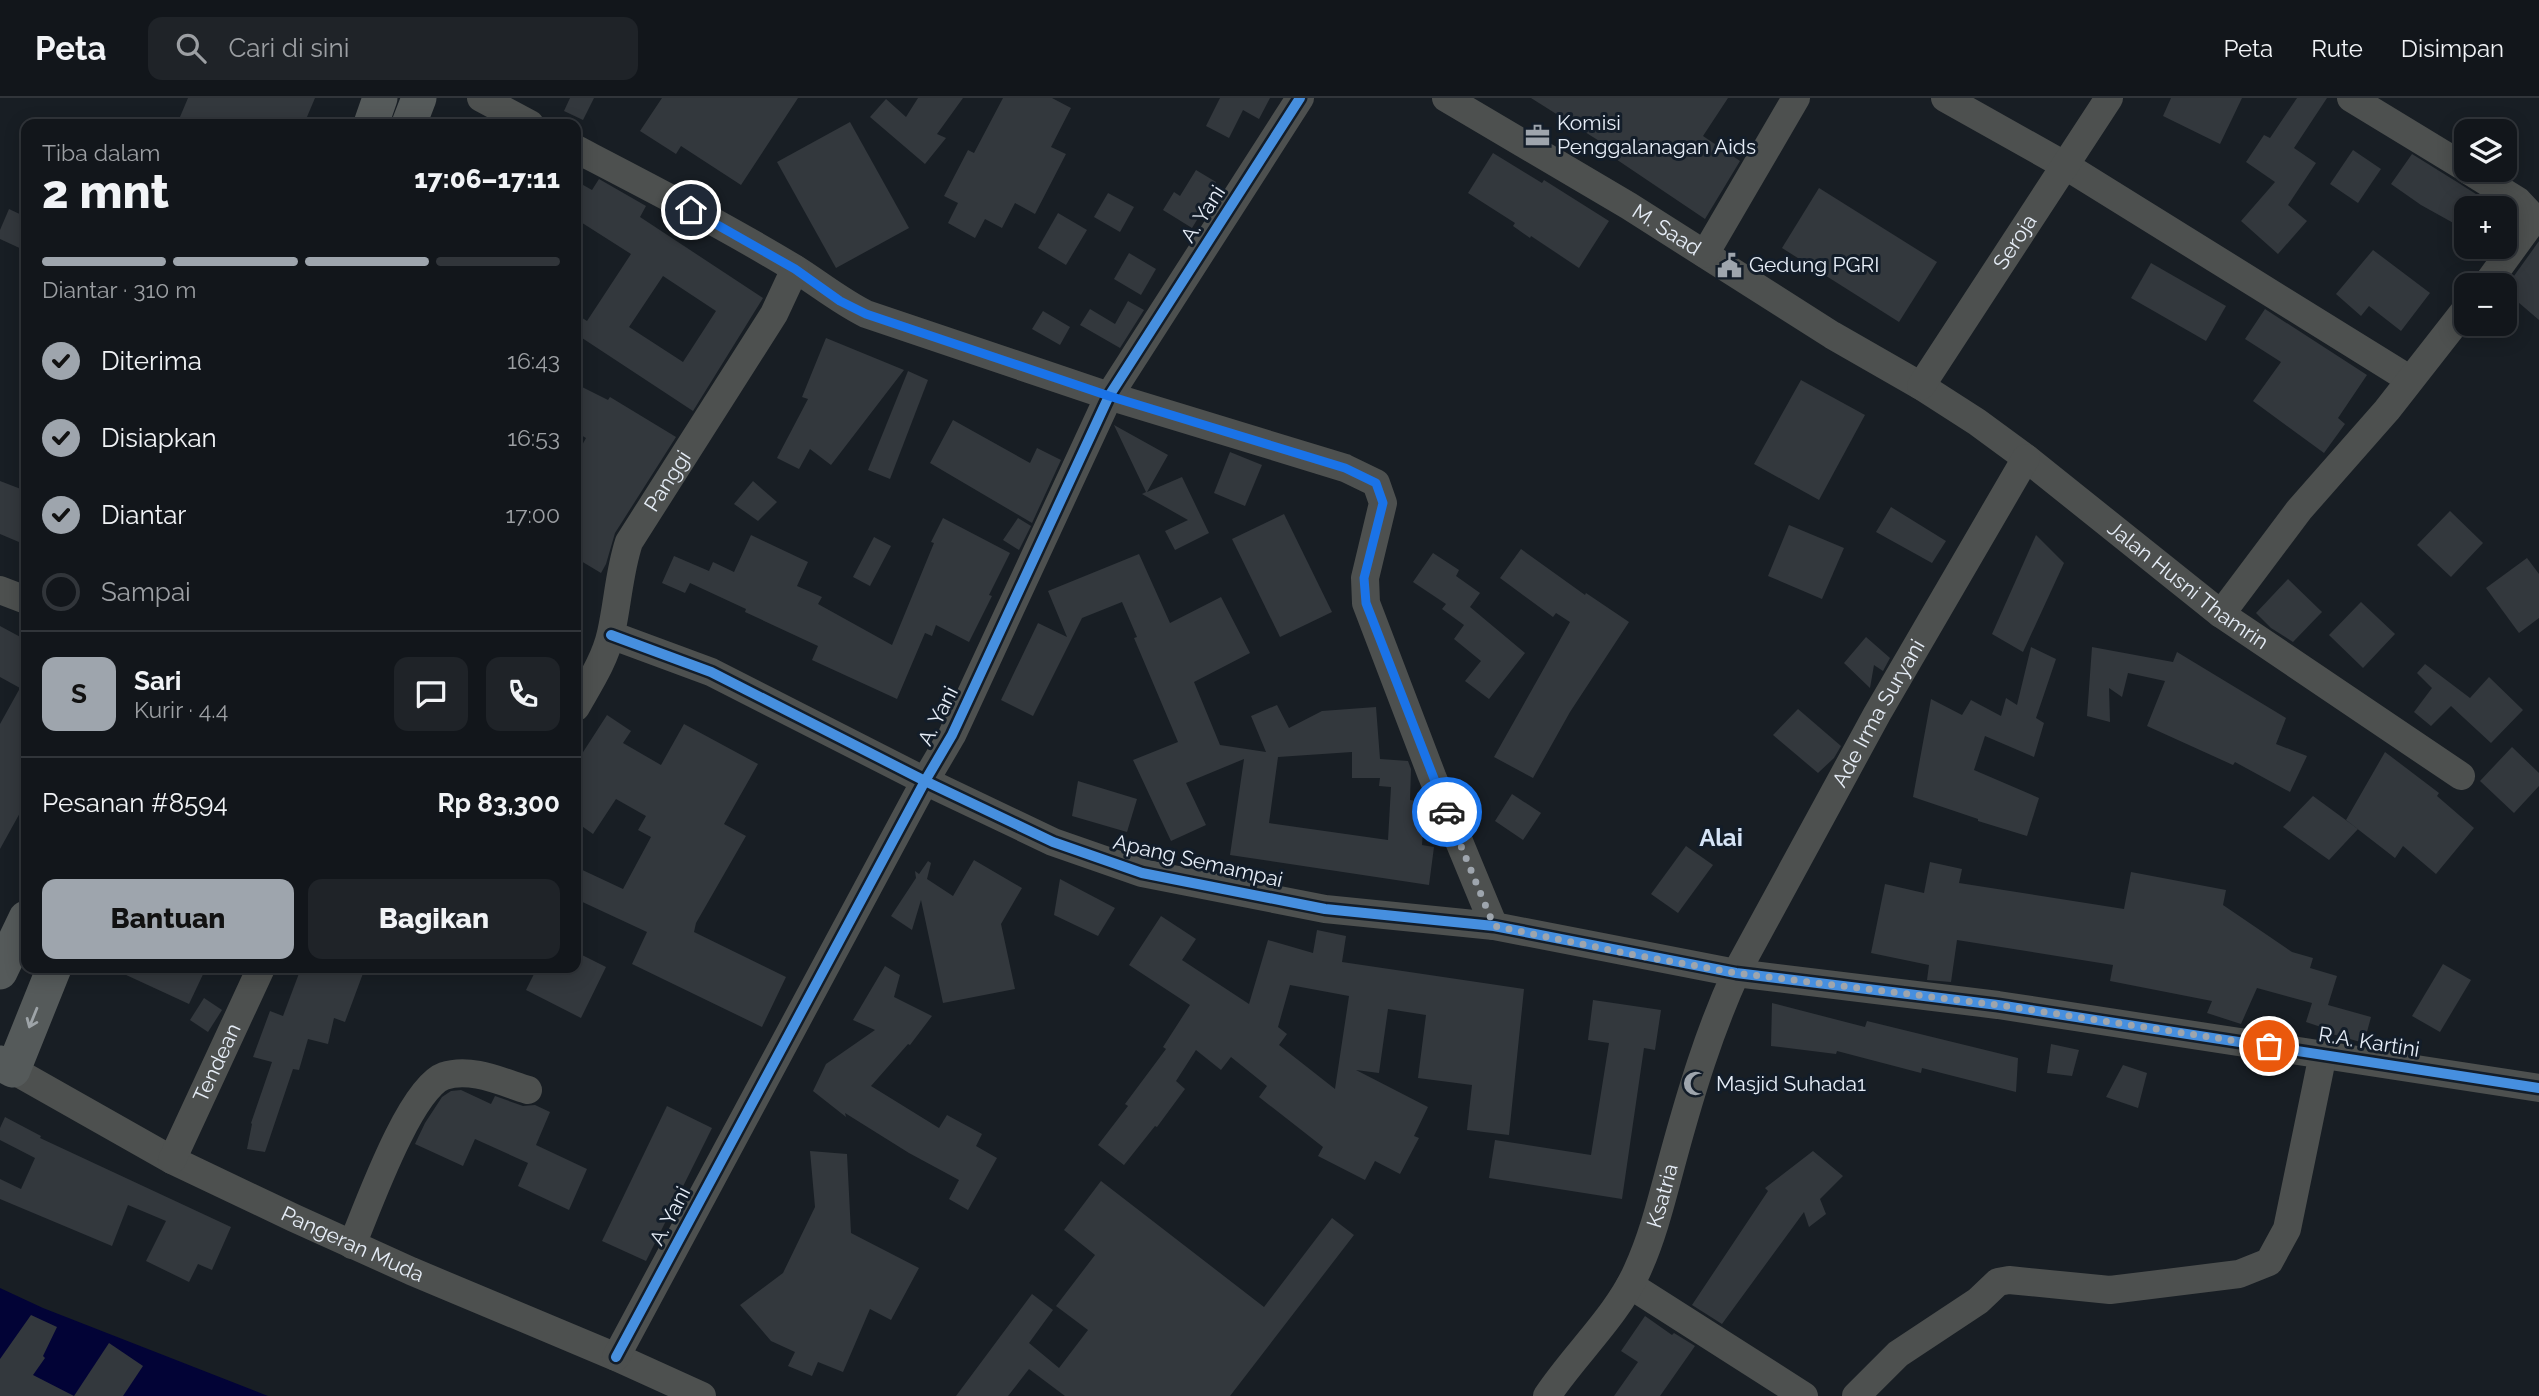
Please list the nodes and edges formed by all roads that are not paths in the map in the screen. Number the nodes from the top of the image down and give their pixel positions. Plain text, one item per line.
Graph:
1 (380, 98) edge
2 (419, 98) edge
3 (481, 98) edge
4 (1300, 98) edge
5 (1446, 98) edge
6 (1797, 98) edge
7 (1945, 98) edge
8 (2109, 98) edge
9 (2351, 98) edge
10 (373, 119) edge
11 (411, 119) edge
12 (521, 119) edge
13 (581, 152) edge
14 (2454, 161) edge
15 (2066, 166) junction
16 (2488, 182) edge
17 (1705, 254) junction
18 (795, 269) junction
19 (2495, 273) edge
20 (2454, 324) edge
21 (2409, 379) junction
22 (1921, 386) junction
23 (1109, 396) junction
24 (2026, 458) junction
25 (0, 590) edge
26 (21, 598) edge
27 (2221, 614) junction
28 (611, 635) junction
29 (581, 698) edge
30 (2461, 776) dead end
31 (925, 781) junction
32 (1494, 926) junction
33 (21, 928) edge
34 (0, 972) edge
35 (52, 973) edge
36 (259, 973) edge
37 (1736, 973) junction
38 (2323, 1054) junction
39 (6, 1067) edge
40 (2539, 1088) edge
41 (527, 1090) dead end
42 (172, 1160) junction
43 (352, 1245) junction
44 (1630, 1284) junction
45 (616, 1357) junction
46 (702, 1396) edge
47 (1546, 1396) edge
48 (1804, 1396) edge
49 (1856, 1396) edge

1 - 10 main road
2 - 11 main road
3 - 12 street
4 - 23 street, A. Yani
5 - 17 street, M. Saad
6 - 17 street
7 - 15 street
8 - 15 street, Seroja
9 - 14 street
13 - 18 street
15 - 21 street
15 - 22 street, Seroja
16 - 19 street
17 - 22 street, M. Saad
18 - 23 street
18 - 28 street, Panggi
20 - 21 street
21 - 27 street
22 - 24 street, Jalan Husni Thamrin
23 - 31 street, A. Yani
23 - 32 street
24 - 27 street, Jalan Husni Thamrin
24 - 37 street, Ade Irma Suryani
25 - 26 street
27 - 30 street, Jalan Husni Thamrin
28 - 29 street, Panggi
28 - 31 street, Apang Semampai
31 - 32 street, Apang Semampai
31 - 45 street, A. Yani
32 - 37 street, Apang Semampai
33 - 34 main road
35 -> 39 main road
36 - 42 street, Tendean
37 - 38 street, R.A. Kartini
37 - 44 street, Ksatria
38 - 40 street, R.A. Kartini
38 - 49 street
39 - 42 street, Pangeran Muda
41 - 43 street
42 - 43 street, Pangeran Muda
43 - 45 street, Pangeran Muda
44 - 47 street, Ksatria
44 - 48 street
45 - 46 street, Pangeran Muda

